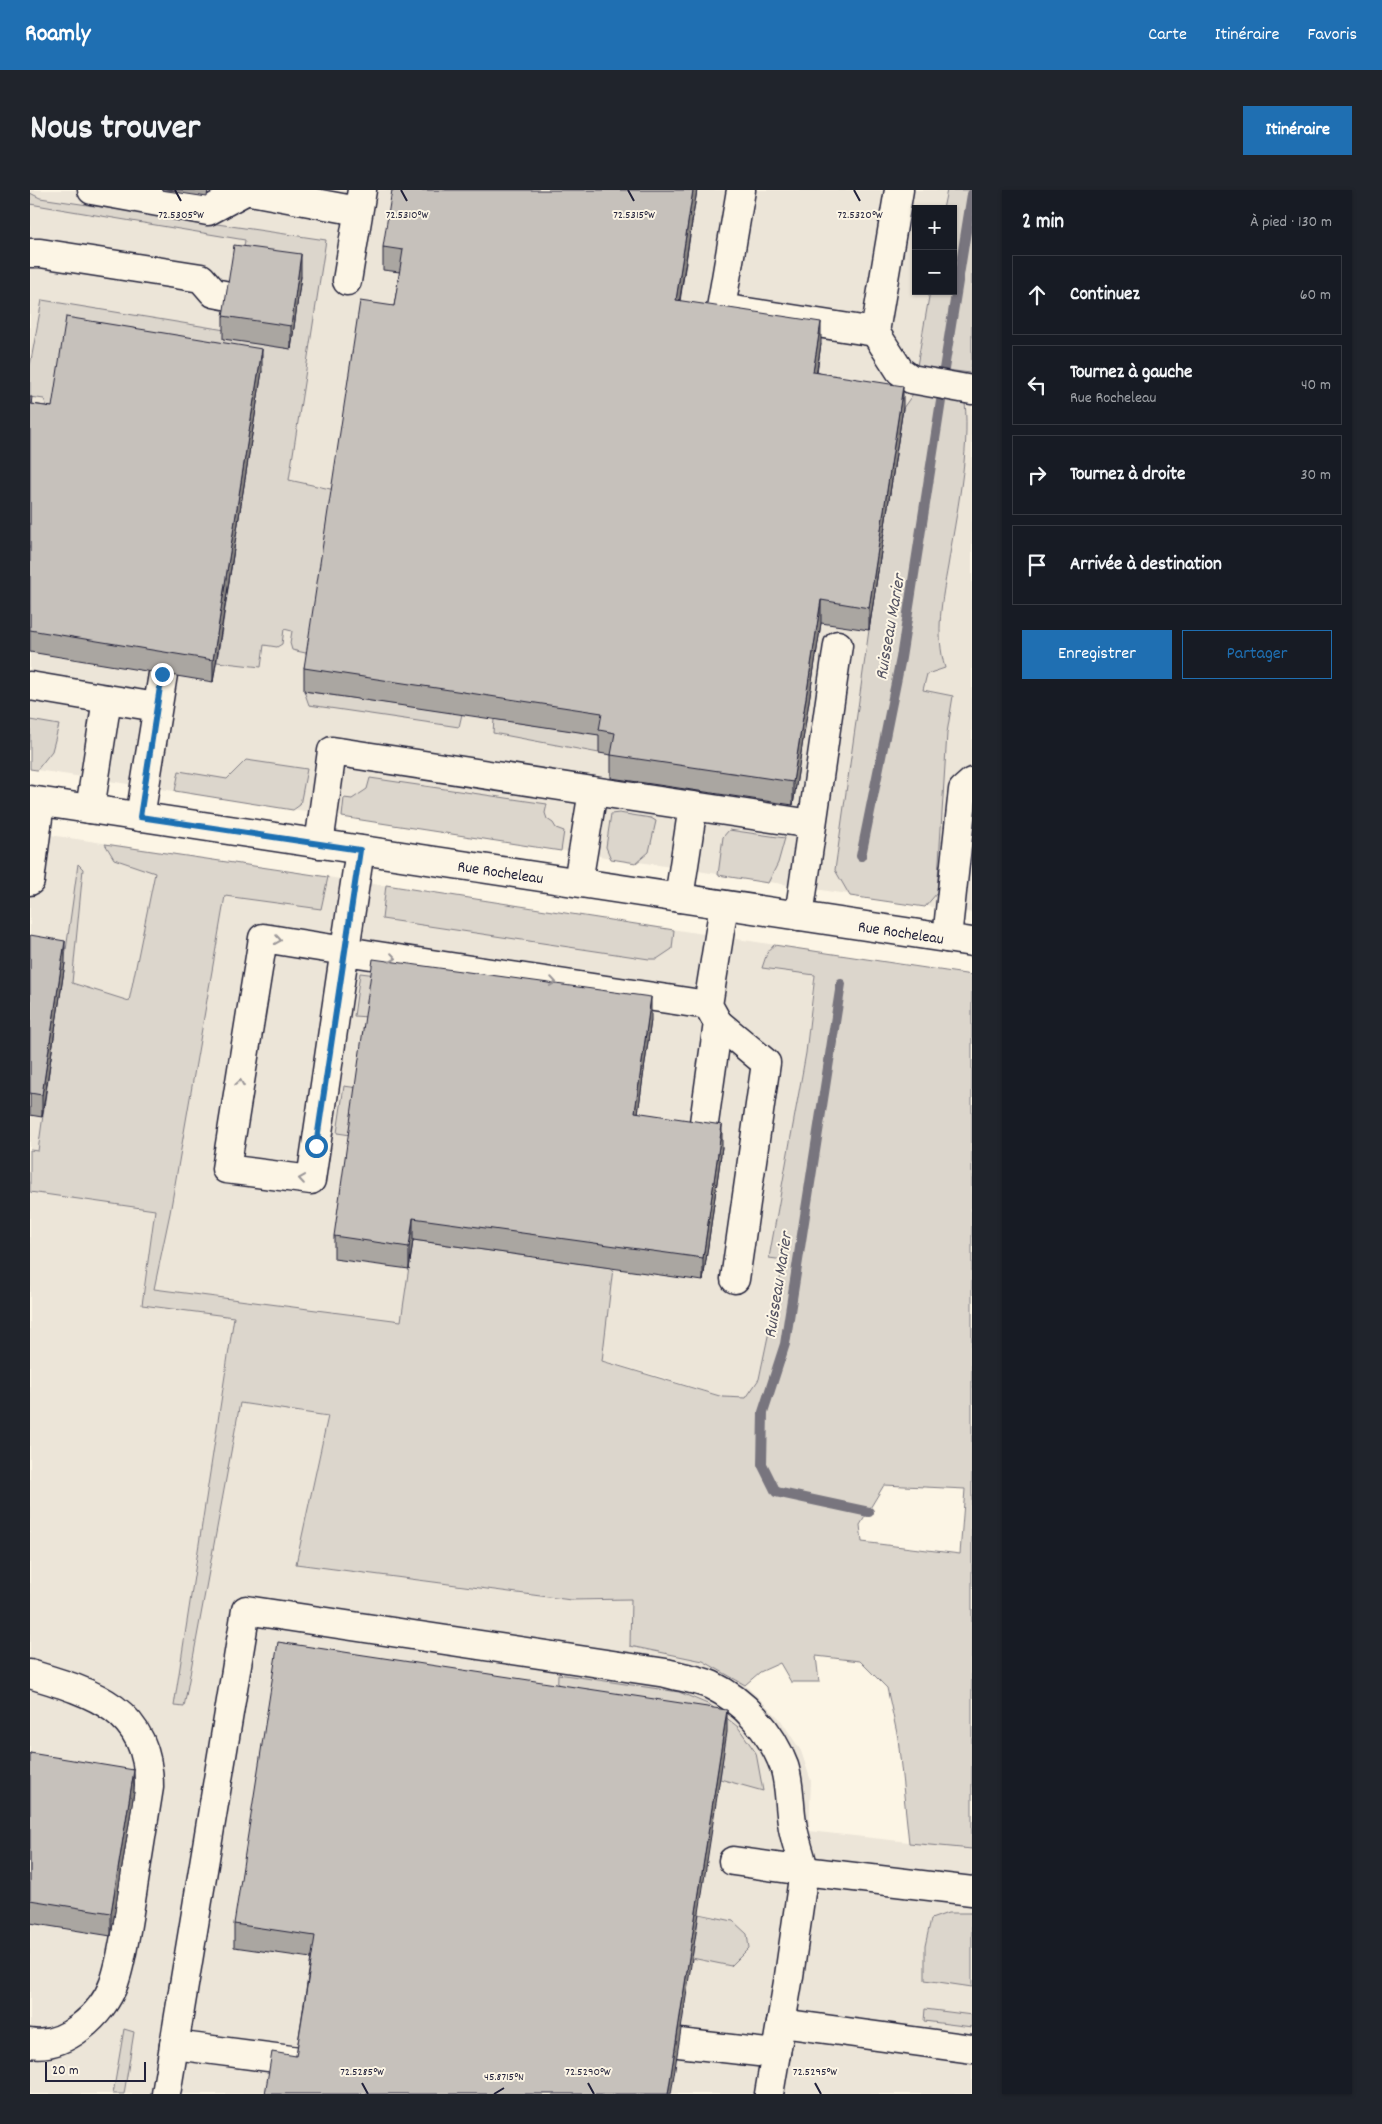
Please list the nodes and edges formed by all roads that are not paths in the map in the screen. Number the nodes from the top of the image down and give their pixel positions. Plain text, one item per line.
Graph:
1 (92, 190) edge
2 (741, 190) edge
3 (899, 190) edge
4 (245, 191) edge
5 (360, 201) edge
6 (30, 253) edge
7 (347, 281) dead end
8 (230, 296) edge
9 (875, 332) junction
10 (972, 390) edge
11 (838, 645) dead end
12 (162, 674) edge
13 (30, 686) edge
14 (106, 699) junction
15 (157, 706) junction
16 (972, 782) edge
17 (593, 792) junction
18 (35, 801) edge
19 (692, 806) junction
20 (90, 809) junction
21 (140, 817) junction
22 (812, 824) junction
23 (319, 844) junction
24 (360, 850) junction
25 (30, 881) edge
26 (578, 882) junction
27 (679, 898) junction
28 (724, 904) junction
29 (799, 916) junction
30 (960, 940) edge
31 (344, 951) junction
32 (713, 1014) junction
33 (701, 1144) edge
34 (735, 1279) dead end
35 (30, 1674) edge
36 (733, 1861) dead end
37 (804, 1871) junction
38 (972, 1891) edge
39 (781, 2023) junction
40 (30, 2043) edge
41 (679, 2043) edge
42 (174, 2045) junction
43 (972, 2049) edge
44 (776, 2054) junction
45 (299, 2061) edge
46 (166, 2094) edge
47 (769, 2094) edge

1 - 4 street
2 - 9 street
3 - 9 street
4 - 5 street
5 - 7 street
6 - 8 street
9 - 10 street
11 - 22 street
12 - 15 street
13 - 14 street
14 - 15 street
14 - 20 street
15 - 21 street
16 - 30 street
17 - 19 street
17 - 23 street
17 - 26 street
18 - 20 street, Rue Rocheleau
18 - 25 street
19 - 22 street
19 - 27 street
20 - 21 street, Rue Rocheleau
21 - 23 street, Rue Rocheleau
22 - 29 street
23 - 24 street, Rue Rocheleau
24 - 26 street, Rue Rocheleau
24 - 31 street
26 - 27 street, Rue Rocheleau
27 - 28 street, Rue Rocheleau
28 - 29 street, Rue Rocheleau
28 - 32 street
29 - 30 street, Rue Rocheleau
31 -> 31 street
31 -> 32 street
32 - 33 street
32 - 34 street
35 - 40 street
36 - 37 street
37 - 38 street
37 - 39 street
37 - 42 street
39 - 43 street
39 - 44 street
41 - 44 street
42 - 45 street
42 - 46 street
44 - 47 street

